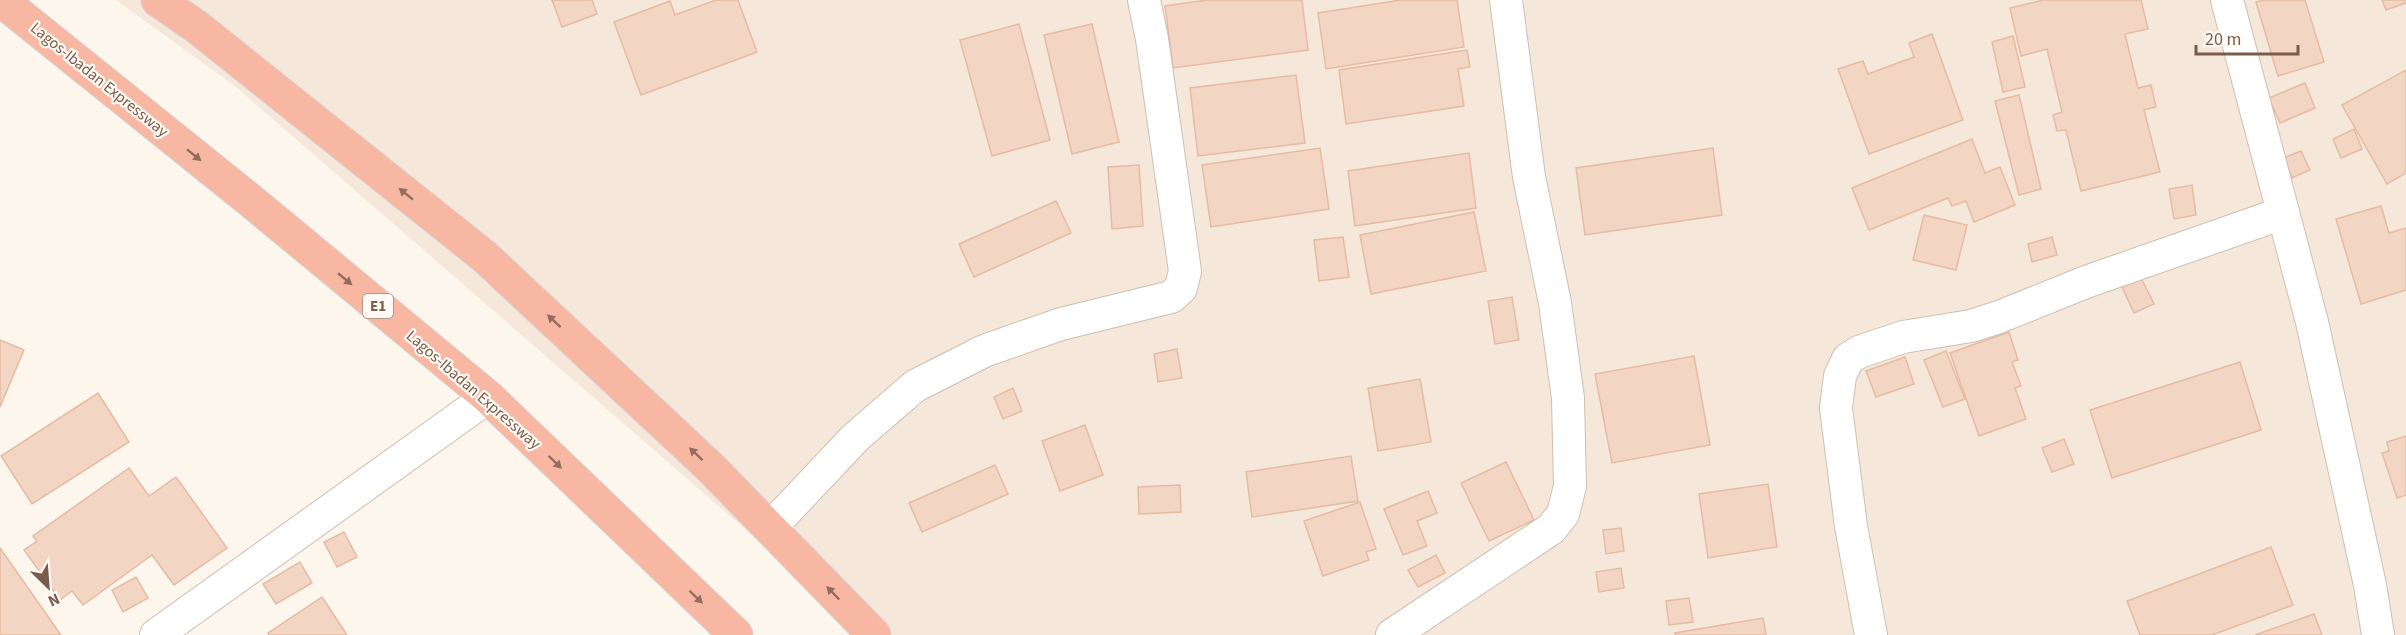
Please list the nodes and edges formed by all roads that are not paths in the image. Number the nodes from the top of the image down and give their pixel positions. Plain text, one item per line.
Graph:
1 (2, 0) edge
2 (158, 0) edge
3 (1144, 0) edge
4 (1506, 0) edge
5 (2227, 0) edge
6 (2283, 213) junction
7 (488, 398) junction
8 (770, 528) junction
9 (156, 635) edge
10 (736, 635) edge
11 (874, 635) edge
12 (1392, 635) edge
13 (1871, 635) edge
14 (2378, 635) edge

1 -> 7 highway, Lagos-Ibadan Expressway / E1
8 -> 2 highway
3 - 8 street
4 - 12 street
5 - 6 street
6 - 13 street
6 - 14 street
7 - 9 street
7 -> 10 highway, Lagos-Ibadan Expressway / E1
11 -> 8 highway

